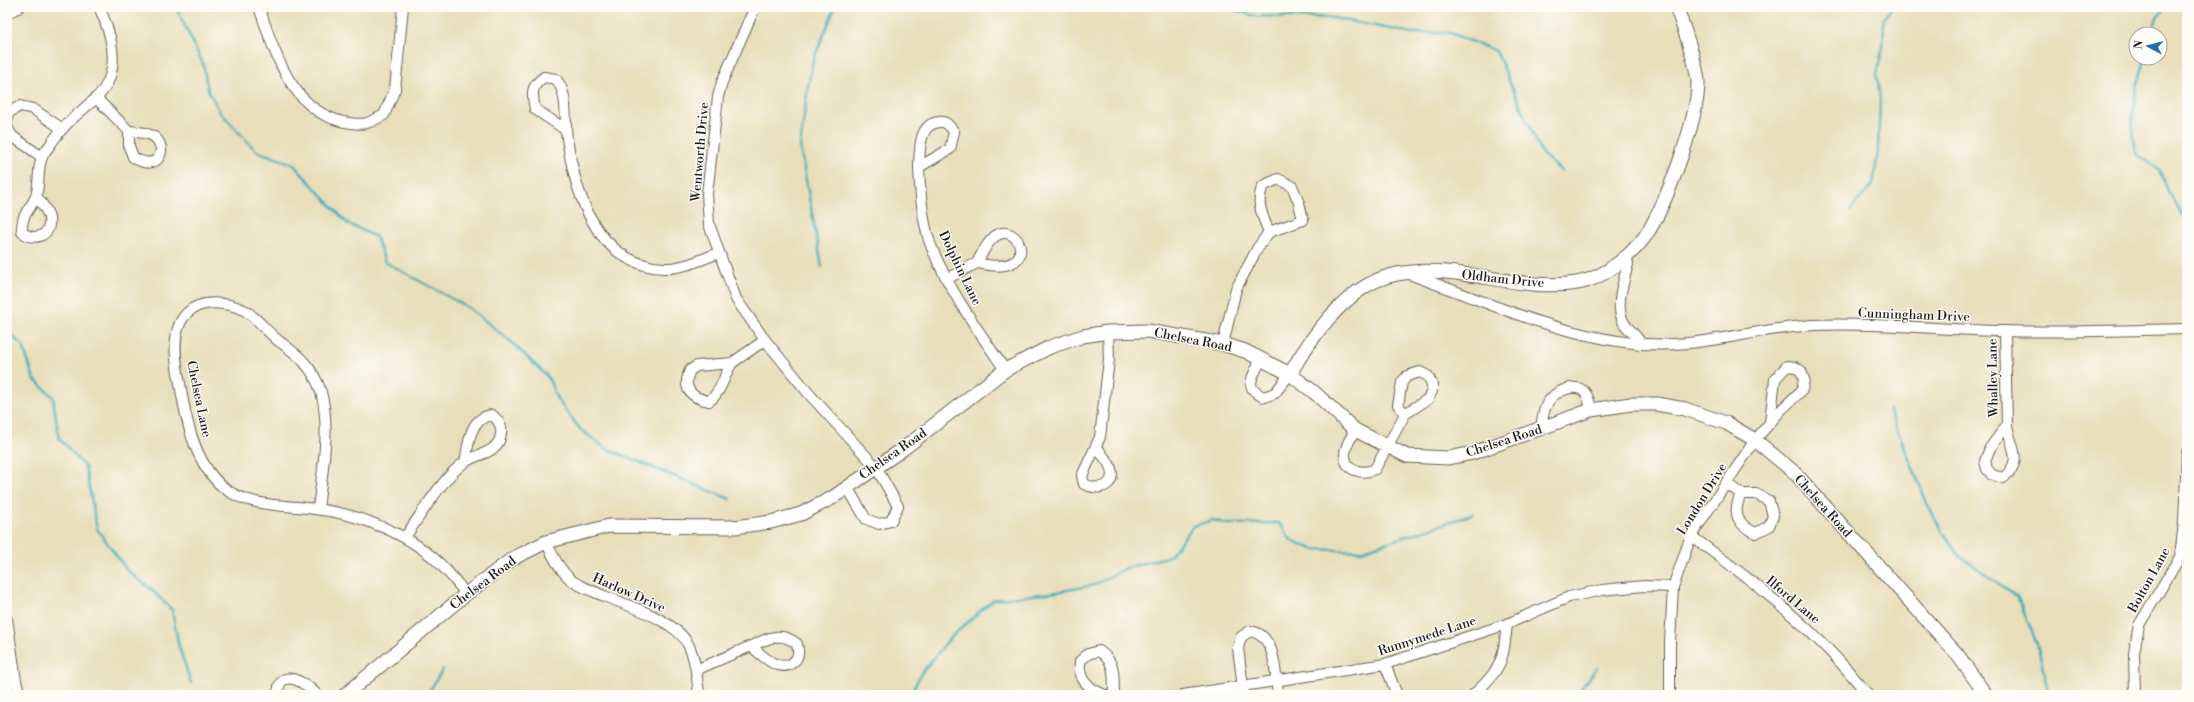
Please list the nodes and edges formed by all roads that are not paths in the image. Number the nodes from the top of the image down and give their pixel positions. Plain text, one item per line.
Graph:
1 (17, 7) edge
2 (99, 7) edge
3 (259, 7) edge
4 (403, 7) edge
5 (754, 7) edge
6 (1676, 7) edge
7 (7, 11) edge
8 (96, 98) junction
9 (7, 121) edge
10 (7, 127) edge
11 (62, 128) junction
12 (566, 130) junction
13 (129, 131) dead end
14 (42, 157) junction
15 (919, 167) junction
16 (36, 196) dead end
17 (1269, 232) junction
18 (718, 254) junction
19 (1626, 257) junction
20 (977, 263) dead end
21 (1405, 272) junction
22 (948, 278) junction
23 (2187, 329) edge
24 (1108, 332) junction
25 (2005, 332) junction
26 (765, 340) junction
27 (1222, 344) junction
28 (1641, 344) junction
29 (1261, 360) junction
30 (732, 363) junction
31 (1005, 370) junction
32 (1290, 374) junction
33 (1591, 410) junction
34 (1405, 414) dead end
35 (1770, 422) junction
36 (2007, 425) junction
37 (1541, 429) junction
38 (1355, 430) junction
39 (1755, 440) junction
40 (1096, 446) dead end
41 (1387, 448) junction
42 (2187, 452) edge
43 (465, 462) junction
44 (876, 467) junction
45 (1726, 483) junction
46 (847, 487) junction
47 (1741, 494) dead end
48 (2186, 500) edge
49 (318, 509) junction
50 (405, 536) junction
51 (1691, 536) junction
52 (546, 542) junction
53 (2183, 558) edge
54 (1674, 587) junction
55 (466, 594) junction
56 (7, 619) edge
57 (1507, 624) junction
58 (751, 646) dead end
59 (1385, 664) junction
60 (696, 670) junction
61 (1276, 681) junction
62 (1244, 690) edge
63 (20, 695) edge
64 (278, 695) edge
65 (318, 695) edge
66 (345, 695) edge
67 (699, 695) edge
68 (1105, 695) edge
69 (1114, 695) edge
70 (1184, 695) edge
71 (1278, 695) edge
72 (1397, 695) edge
73 (1473, 695) edge
74 (1670, 695) edge
75 (1868, 695) edge
76 (1986, 695) edge
77 (2136, 695) edge

1 - 7 street
2 - 8 street
3 - 4 street
5 - 18 street, Wentworth Drive
6 - 19 street, Oldham Drive
8 - 11 street
8 - 13 street
9 - 11 street
10 - 14 street
11 - 14 street
12 - 12 street
12 - 18 street
14 - 16 street
15 - 15 street, Dolphin Lane
15 - 22 street, Dolphin Lane
17 - 17 street
17 - 27 street
18 - 26 street, Wentworth Drive
19 - 21 street, Oldham Drive
19 - 28 street
20 - 22 street
21 - 28 street, Cunningham Drive
21 - 32 street, Oldham Drive
22 - 31 street, Dolphin Lane
23 - 25 street, Cunningham Drive
24 - 27 street, Chelsea Road
24 - 31 street, Chelsea Road
24 - 40 street
25 - 28 street, Cunningham Drive
25 - 36 street, Whalley Lane
26 - 30 street
26 - 44 street, Wentworth Drive
27 - 29 street, Chelsea Road
29 - 32 street, Chelsea Road
29 - 32 street
30 - 30 street
31 - 44 street, Chelsea Road
32 - 38 street, Chelsea Road
33 - 37 street, Chelsea Road
33 - 37 street
33 - 39 street, Chelsea Road
34 - 41 street
35 - 35 street, London Drive
35 - 39 street, London Drive
36 - 36 street, Whalley Lane
37 - 41 street, Chelsea Road
38 - 41 street, Chelsea Road
38 - 41 street
39 - 45 street, London Drive
39 - 76 street, Chelsea Road
42 - 48 street, Bolton Lane
43 - 43 street
43 - 50 street
44 - 46 street, Chelsea Road
44 - 46 street, Wentworth Drive
45 - 47 street
45 - 51 street, London Drive
46 - 52 street, Chelsea Road
48 - 53 street, Bolton Lane
49 - 49 street, Chelsea Lane
49 - 50 street, Chelsea Lane
50 - 55 street, Chelsea Lane
51 - 54 street, London Drive
51 - 75 street, Ilford Lane
52 - 55 street, Chelsea Road
52 - 60 street, Harlow Drive
53 - 77 street, Bolton Lane
54 - 57 street, Runnymede Lane
54 - 74 street, London Drive
55 - 66 street, Chelsea Road
56 - 63 street
57 - 59 street, Runnymede Lane
57 - 73 street
58 - 60 street
59 - 61 street, Runnymede Lane
59 - 72 street
60 - 67 street, Harlow Drive
61 - 62 street, Runnymede Lane
61 - 62 street
61 - 71 street
62 - 70 street, Runnymede Lane
64 - 65 street
68 - 69 street

